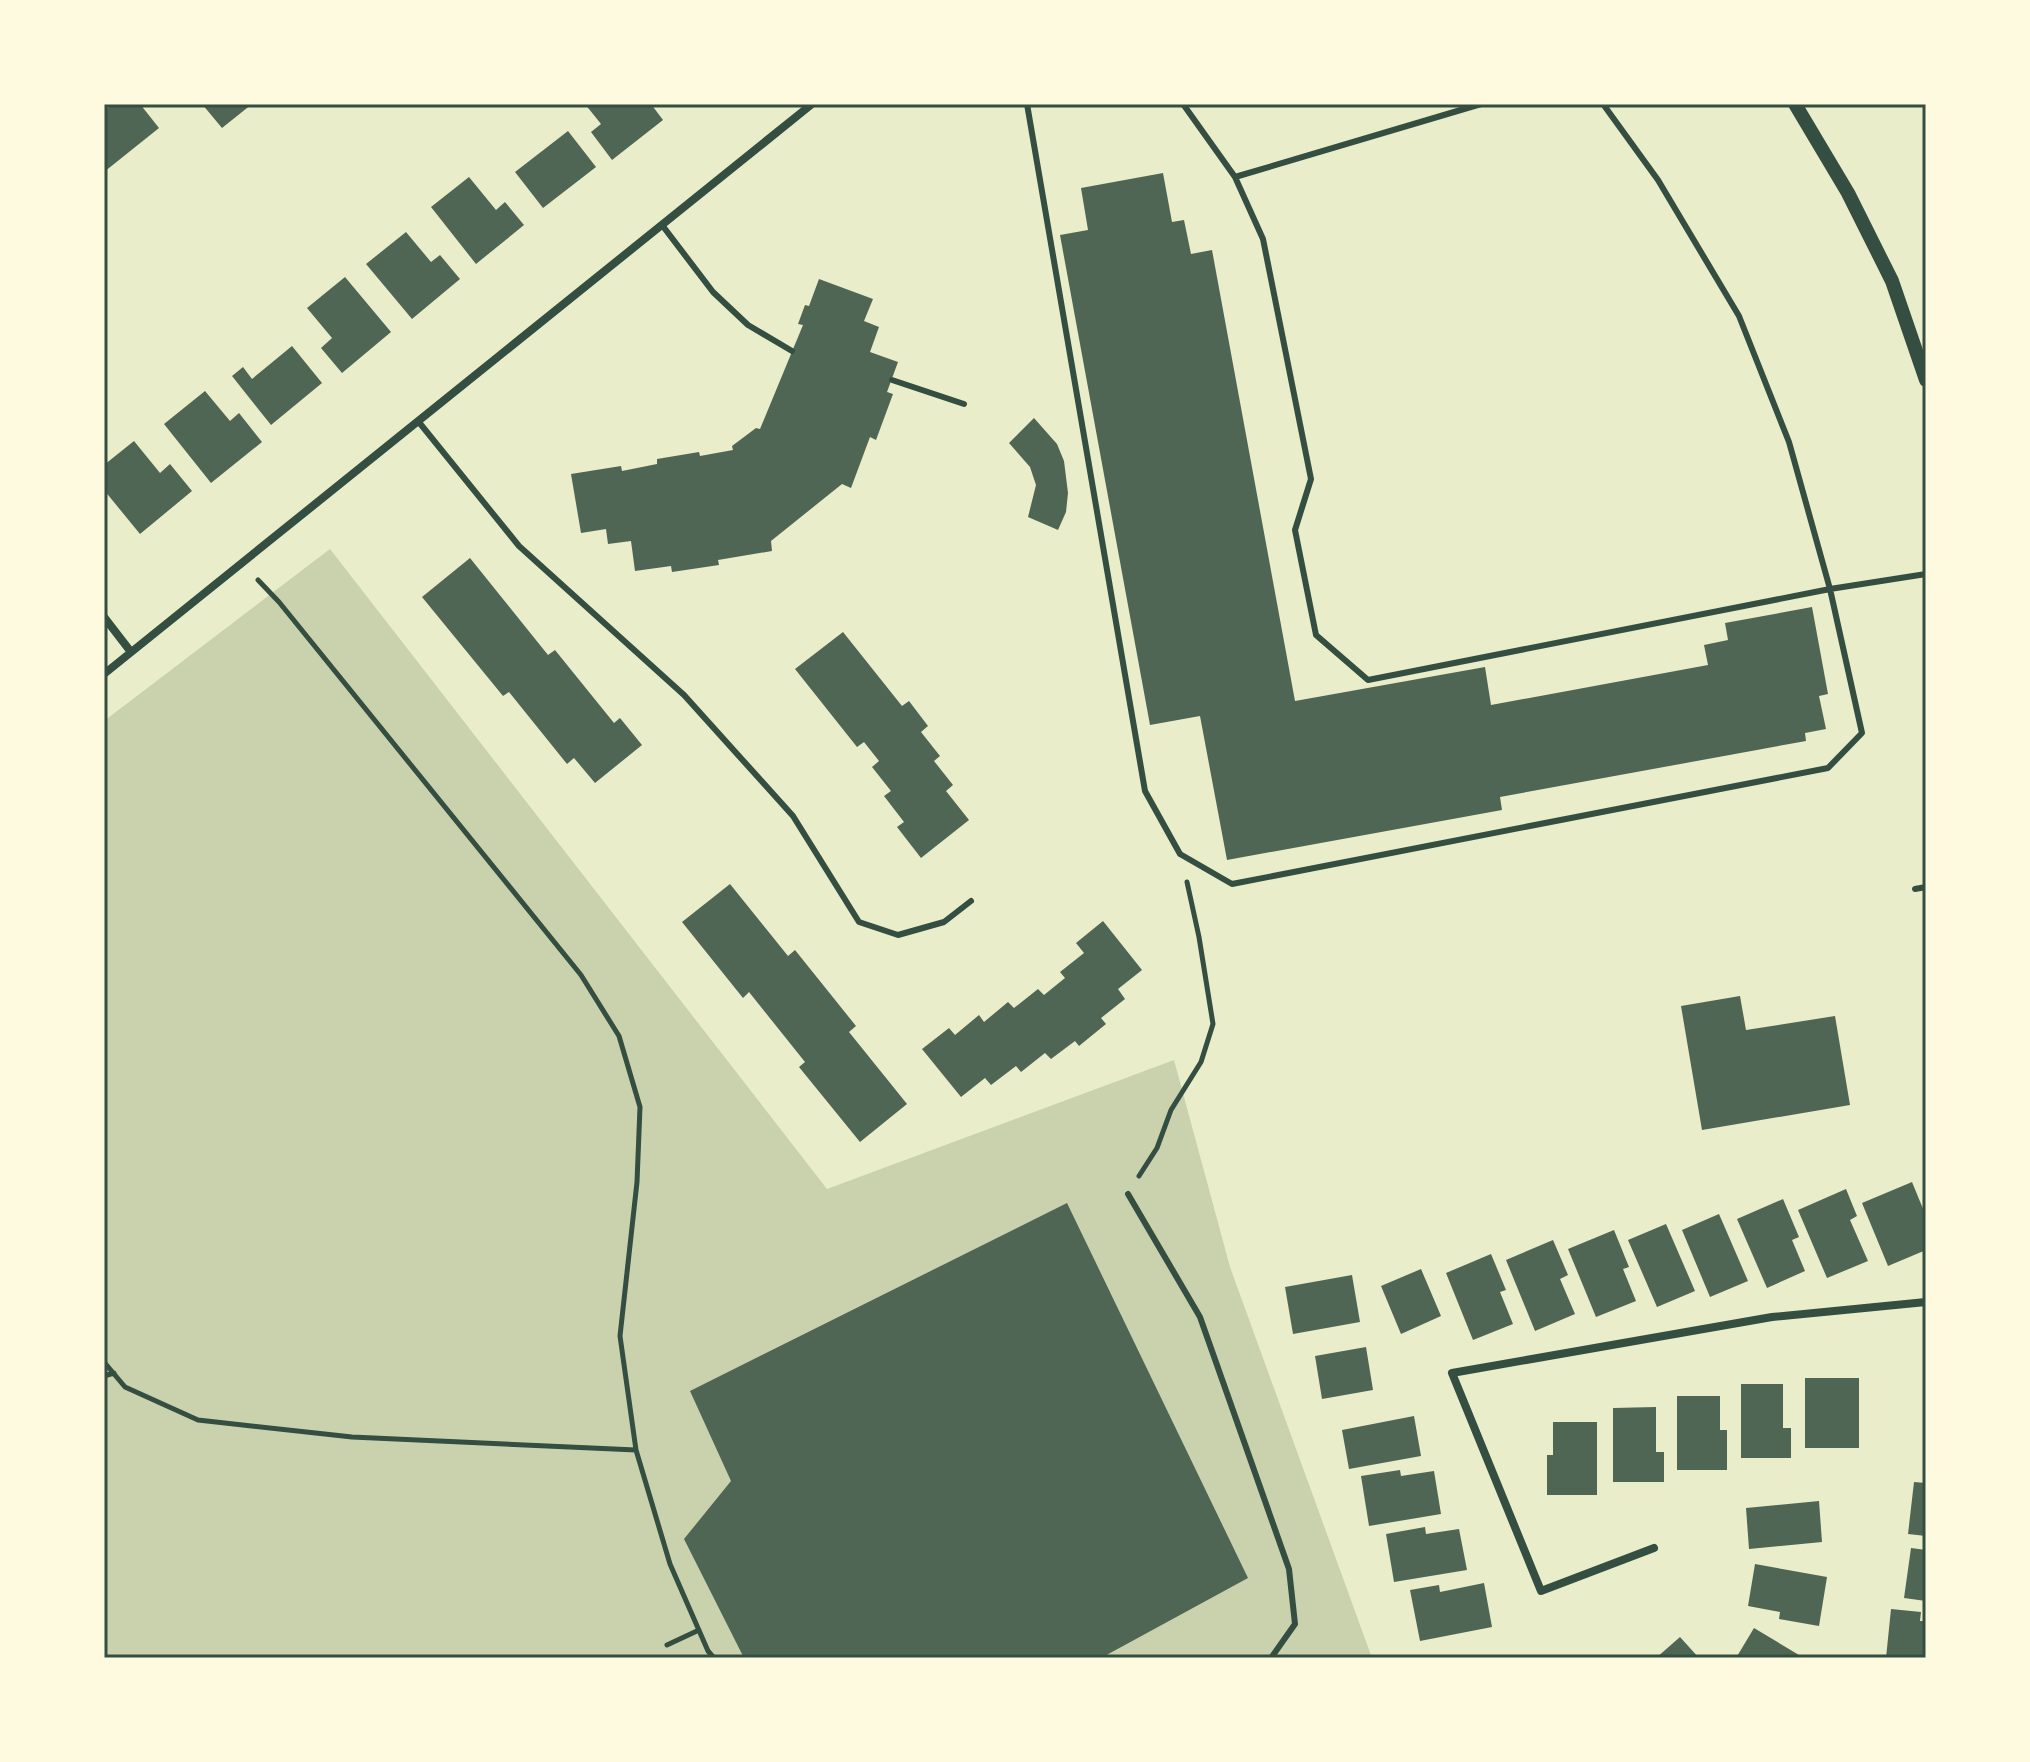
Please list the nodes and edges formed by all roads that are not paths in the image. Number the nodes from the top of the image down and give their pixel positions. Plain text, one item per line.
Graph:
1 (812, 104) edge
2 (1027, 104) edge
3 (1183, 104) edge
4 (1481, 104) edge
5 (1603, 104) edge
6 (1795, 104) edge
7 (1235, 177) junction
8 (662, 225) junction
9 (792, 351) dead end
10 (1925, 373) edge
11 (892, 380) dead end
12 (964, 404) dead end
13 (418, 421) junction
14 (1926, 574) edge
15 (1830, 589) junction
16 (104, 617) edge
17 (131, 652) junction
18 (104, 674) edge
19 (1926, 887) edge
20 (1915, 889) dead end
21 (971, 901) dead end
22 (1128, 1194) road end
23 (1926, 1302) edge
24 (1654, 1548) dead end
25 (1271, 1658) edge

1 - 8 street
2 - 15 lane
3 - 7 lane
4 - 7 lane
5 - 15 lane
6 - 10 street
7 - 15 lane
8 - 9 lane
8 - 13 street
11 - 12 lane
13 - 17 street
13 - 21 lane
14 - 15 lane
16 - 17 street
17 - 18 street
19 - 20 lane
22 - 25 lane
23 - 24 street

